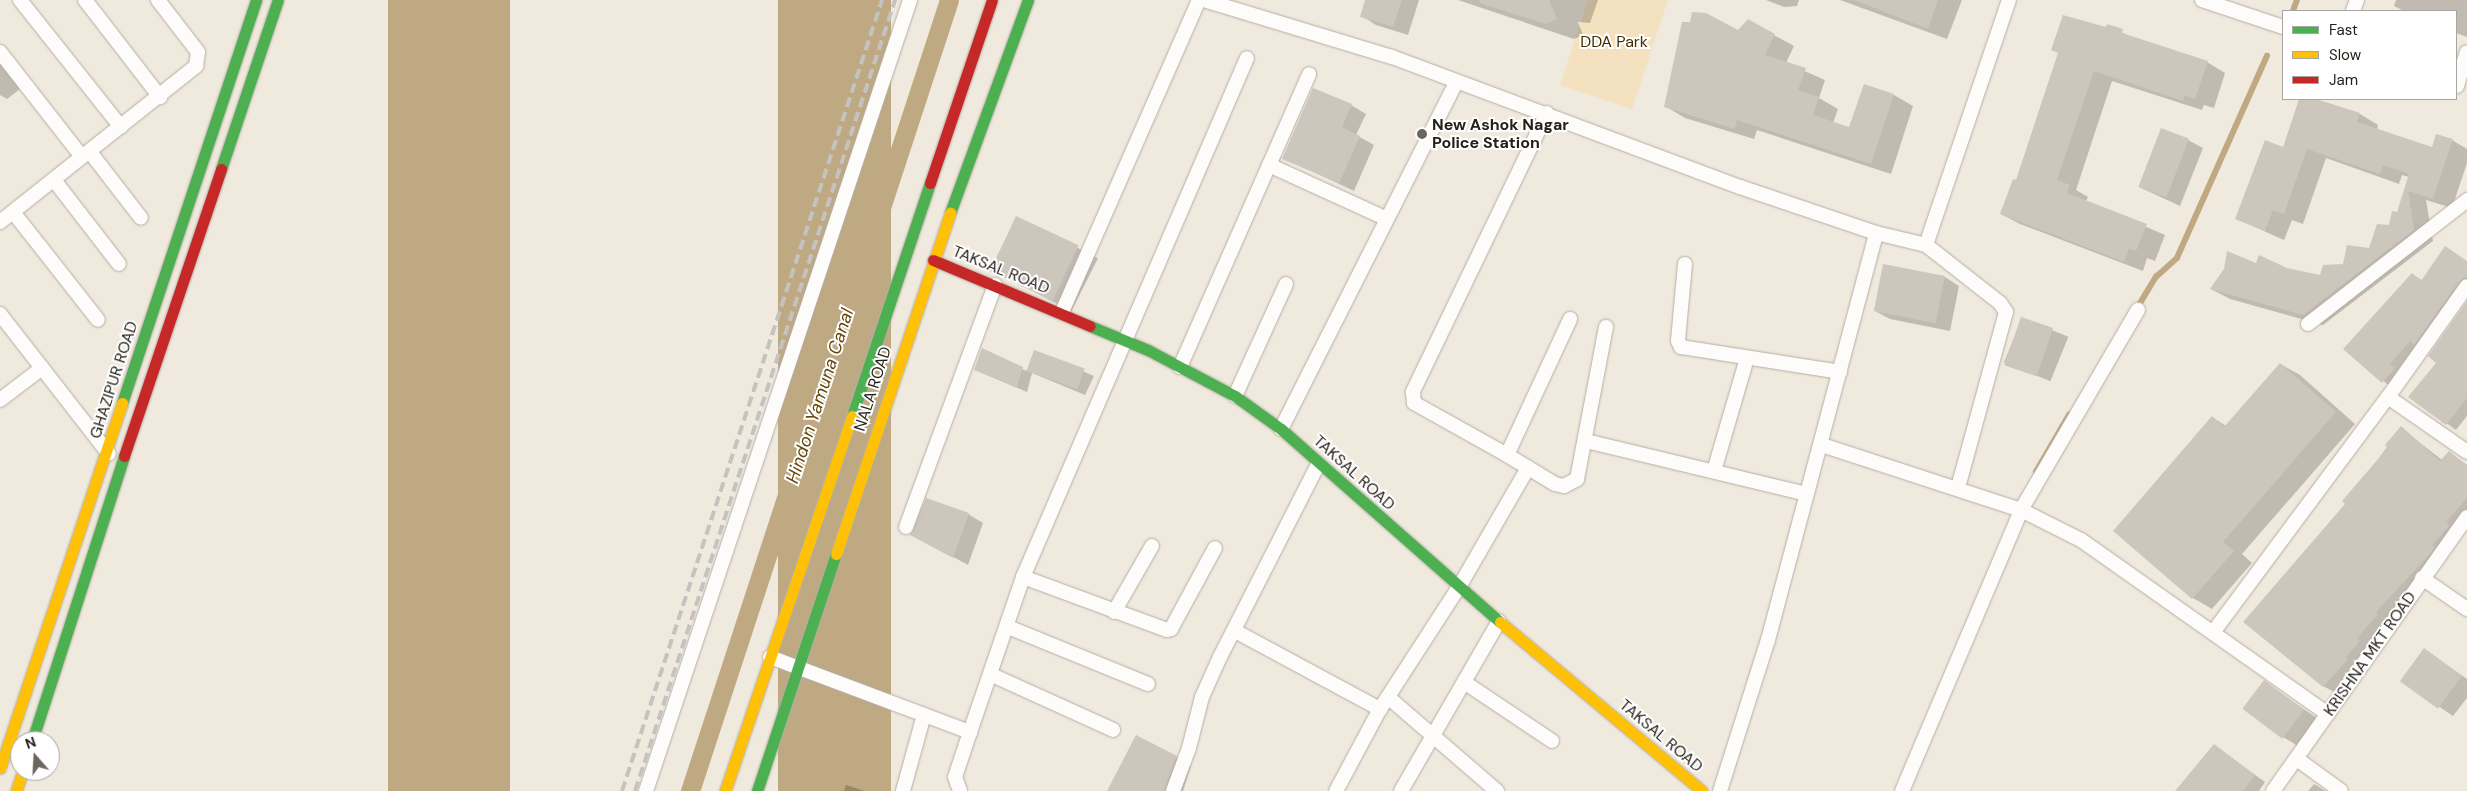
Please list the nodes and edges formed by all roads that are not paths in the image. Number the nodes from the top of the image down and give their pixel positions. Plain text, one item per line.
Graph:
1 (20, 0) edge
2 (84, 0) edge
3 (158, 0) edge
4 (256, 0) edge
5 (278, 0) edge
6 (910, 0) edge
7 (992, 0) edge
8 (1028, 0) edge
9 (1199, 0) edge
10 (1204, 0) edge
11 (2009, 0) edge
12 (2202, 0) edge
13 (2282, 27) edge
14 (0, 52) edge
15 (2467, 52) edge
16 (1247, 58) dead end
17 (1309, 74) dead end
18 (1456, 82) junction
19 (2460, 86) edge
20 (160, 97) junction
21 (1547, 113) junction
22 (121, 127) junction
23 (86, 155) junction
24 (1269, 165) junction
25 (54, 180) junction
26 (2467, 200) edge
27 (13, 212) junction
28 (142, 218) dead end
29 (1385, 218) junction
30 (0, 222) edge
31 (1876, 233) junction
32 (1926, 246) junction
33 (933, 260) junction
34 (119, 264) dead end
35 (1685, 264) dead end
36 (1286, 284) dead end
37 (995, 285) junction
38 (2467, 286) edge
39 (2138, 310) dead end
40 (1062, 312) junction
41 (1, 317) edge
42 (1570, 319) dead end
43 (98, 320) dead end
44 (2308, 324) dead end
45 (1606, 327) dead end
46 (1125, 340) junction
47 (1747, 358) junction
48 (1180, 367) junction
49 (42, 368) junction
50 (1840, 372) junction
51 (1234, 396) junction
52 (2388, 397) junction
53 (0, 400) edge
54 (1281, 429) junction
55 (1586, 441) junction
56 (1822, 445) junction
57 (108, 452) junction
58 (2467, 452) edge
59 (1507, 455) junction
60 (1318, 465) junction
61 (120, 468) junction
62 (1528, 468) junction
63 (1714, 471) junction
64 (1958, 488) junction
65 (1806, 494) junction
66 (2021, 510) junction
67 (2467, 517) edge
68 (906, 527) dead end
69 (1152, 546) dead end
70 (1215, 548) dead end
71 (1023, 577) junction
72 (2422, 578) junction
73 (811, 581) junction
74 (1459, 587) junction
75 (2467, 609) edge
76 (1114, 612) junction
77 (1499, 621) junction
78 (1008, 627) junction
79 (1236, 631) junction
80 (2214, 631) junction
81 (770, 657) junction
82 (798, 667) junction
83 (992, 675) junction
84 (1464, 682) junction
85 (1148, 684) dead end
86 (1388, 697) junction
87 (1380, 710) junction
88 (2328, 714) junction
89 (924, 715) junction
90 (1113, 730) dead end
91 (35, 731) edge
92 (970, 732) junction
93 (1433, 734) junction
94 (1552, 741) dead end
95 (2297, 759) junction
96 (0, 768) edge
97 (646, 791) edge
98 (725, 791) edge
99 (757, 791) edge
100 (903, 791) edge
101 (960, 791) edge
102 (1173, 791) edge
103 (1336, 791) edge
104 (1401, 791) edge
105 (1497, 791) edge
106 (1702, 791) edge
107 (1720, 791) edge
108 (1902, 791) edge
109 (2273, 791) edge
110 (2341, 791) edge

1 - 22 street
2 - 20 street
3 - 20 street
4 - 57 street, GHAZIPUR ROAD
5 - 61 street, GHAZIPUR ROAD
6 - 97 street
7 - 73 street, NALA ROAD
8 - 33 street, NALA ROAD
9 - 40 street
10 - 18 street
11 - 32 street
12 - 13 street
14 - 23 street
15 - 19 street
16 - 46 street
17 - 24 street
18 - 21 street
18 - 29 street
20 - 22 street
21 - 31 street
21 - 59 street
22 - 23 street
23 - 25 street
23 - 28 street
24 - 29 street
24 - 48 street
25 - 27 street
25 - 34 street
26 - 44 street
27 - 30 street
27 - 43 street
29 - 54 street
31 - 32 street
31 - 50 street
32 - 64 street
33 - 37 street, TAKSAL ROAD
33 - 73 street, NALA ROAD
35 - 47 street
36 - 51 street
37 - 40 street, TAKSAL ROAD
37 - 68 street
38 - 52 street
39 - 66 street
40 - 46 street, TAKSAL ROAD
41 - 49 street
42 - 59 street
45 - 55 street
46 - 48 street, TAKSAL ROAD
46 - 71 street
47 - 50 street
47 - 63 street
48 - 51 street, TAKSAL ROAD
49 - 53 street
49 - 57 street
50 - 56 street
51 - 54 street, TAKSAL ROAD
52 - 58 street
52 - 80 street
54 - 60 street, TAKSAL ROAD
55 - 62 street
55 - 63 street
56 - 64 street
56 - 65 street
57 - 61 street
57 - 96 street, GHAZIPUR ROAD
59 - 62 street
60 - 74 street, TAKSAL ROAD
60 - 79 street
61 - 91 street, GHAZIPUR ROAD
62 - 74 street
63 - 65 street
64 - 66 street
65 - 107 street
66 - 80 street
66 - 108 street
67 - 72 street, KRISHNA MKT ROAD
69 - 76 street
70 - 76 street
71 - 76 street
71 - 78 street
72 - 75 street
72 - 88 street, KRISHNA MKT ROAD
73 - 81 street, NALA ROAD
73 - 82 street, NALA ROAD
74 - 77 street, TAKSAL ROAD
74 - 86 street
77 - 84 street
77 - 106 street, TAKSAL ROAD
78 - 83 street
78 - 85 street
79 - 87 street
79 - 102 street
80 - 88 street
81 - 82 street
81 - 98 street, NALA ROAD
82 - 89 street
82 - 99 street, NALA ROAD
83 - 90 street
83 - 92 street
84 - 93 street
84 - 94 street
86 - 87 street
86 - 93 street
87 - 103 street
88 - 95 street, KRISHNA MKT ROAD
89 - 92 street
89 - 100 street
92 - 101 street
93 - 104 street
93 - 105 street
95 - 109 street, KRISHNA MKT ROAD
95 - 110 street

